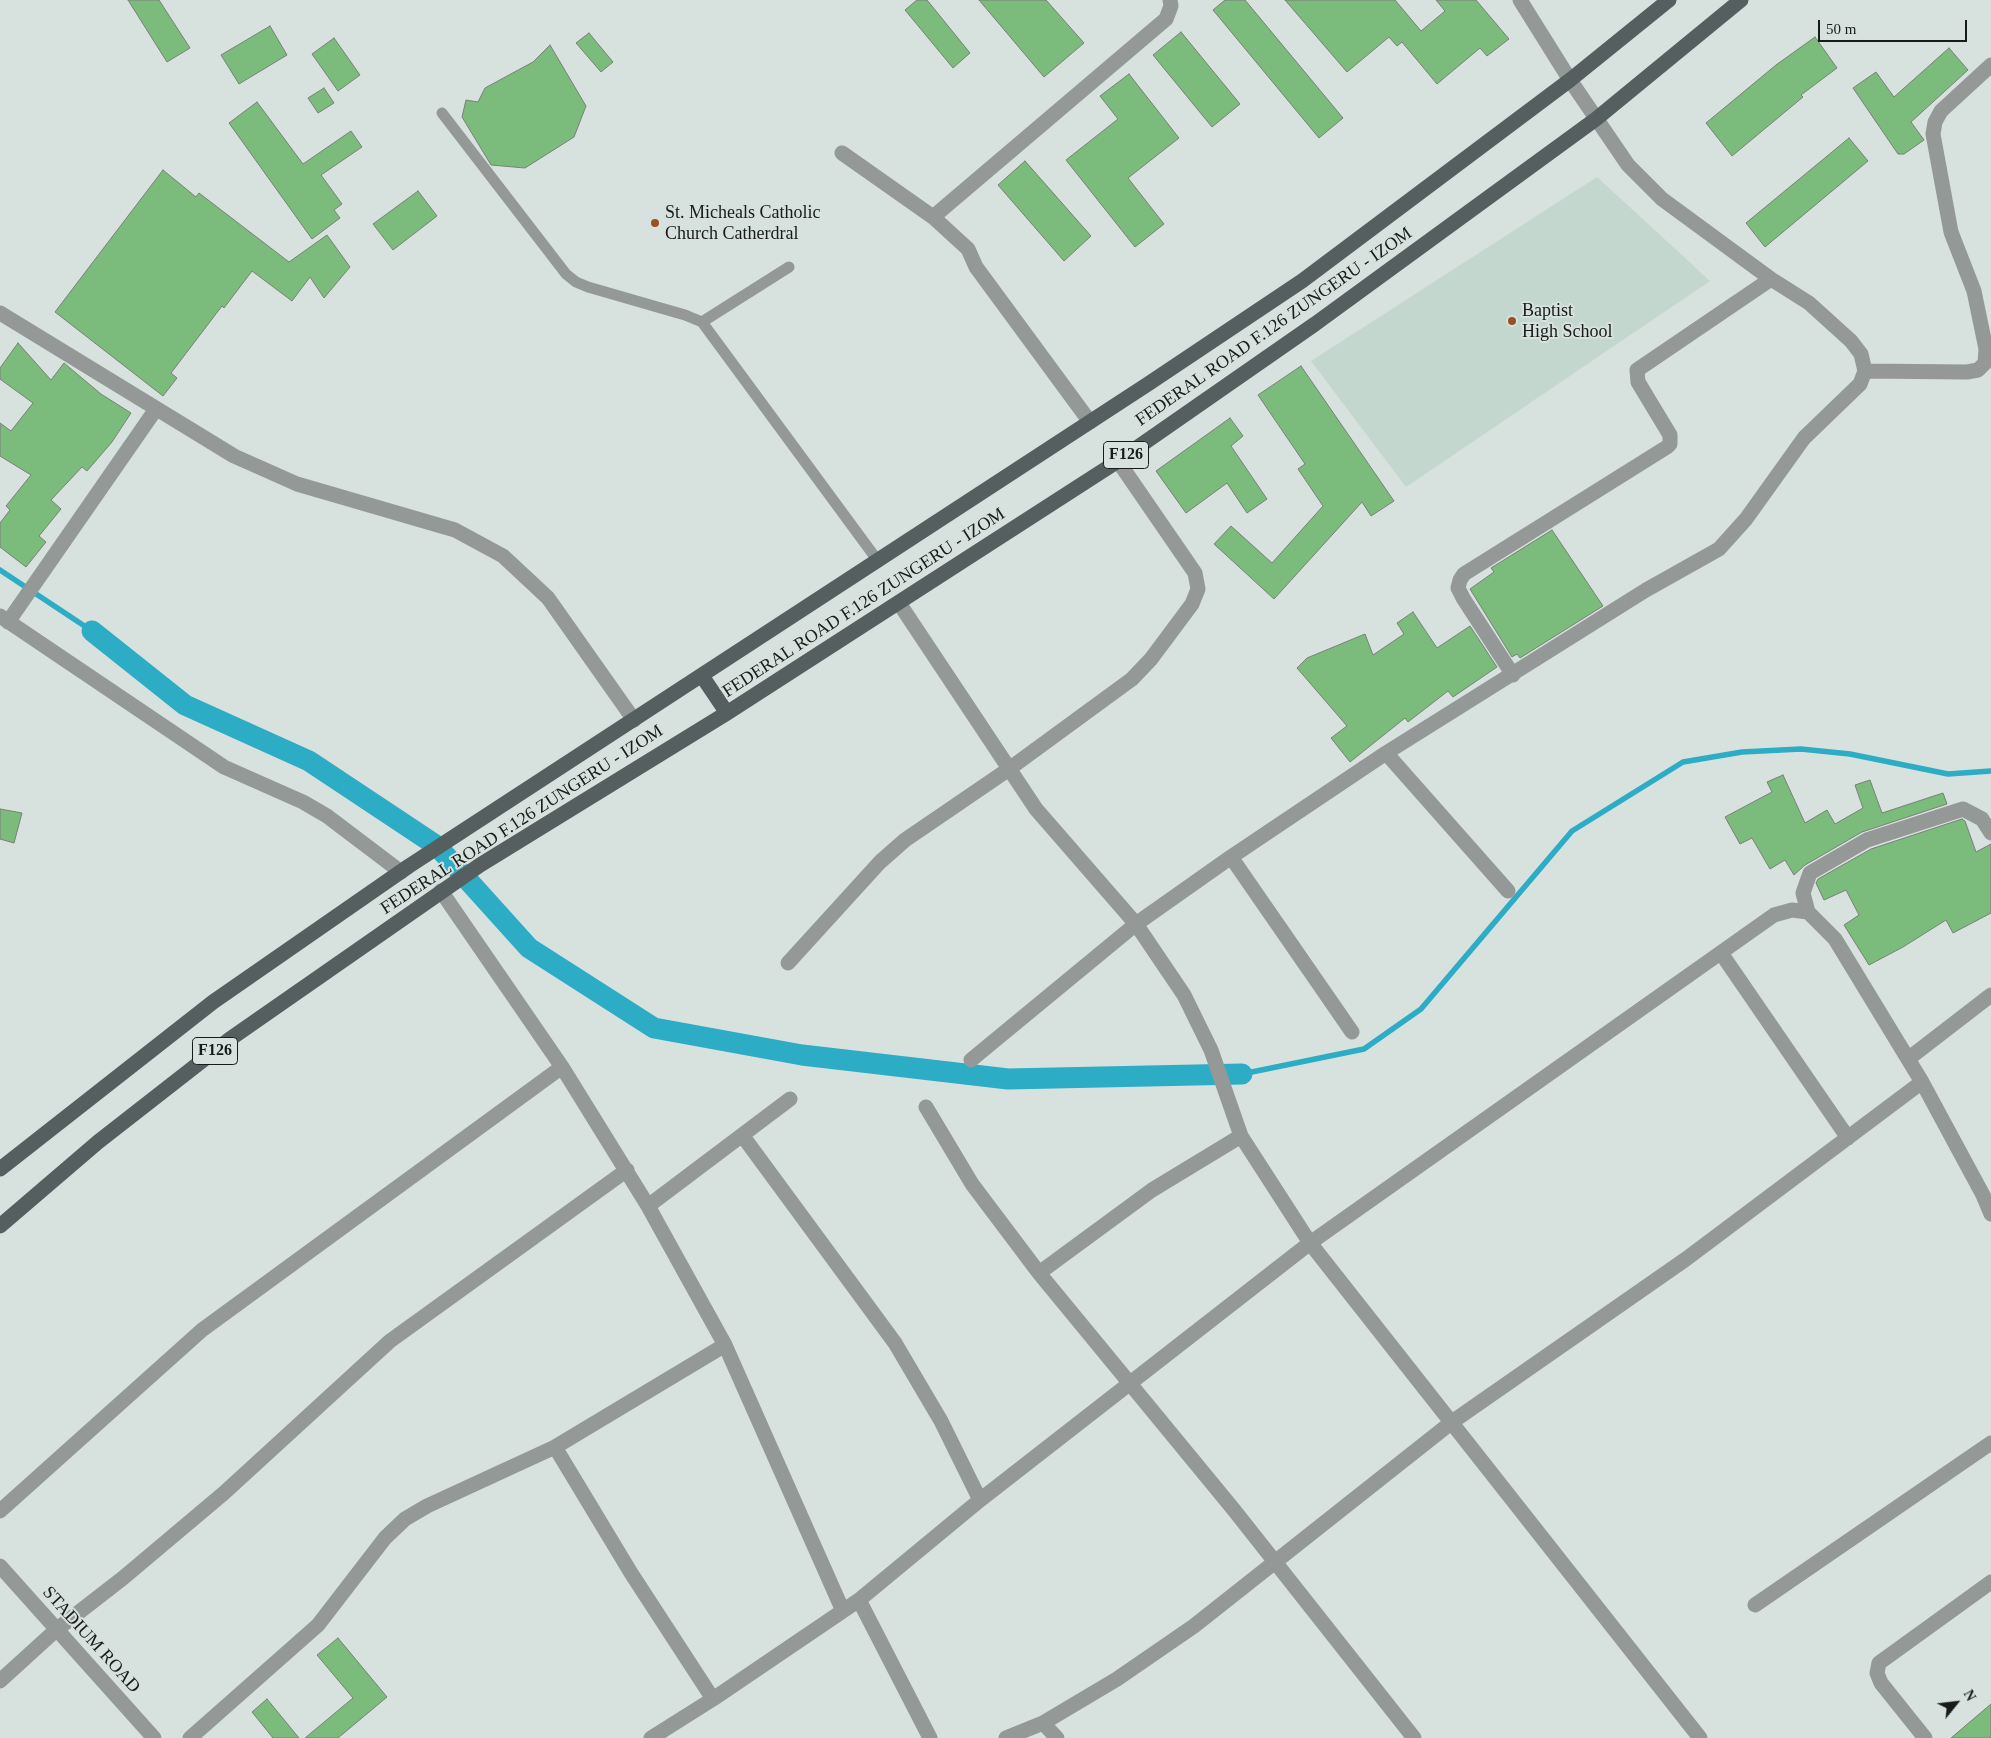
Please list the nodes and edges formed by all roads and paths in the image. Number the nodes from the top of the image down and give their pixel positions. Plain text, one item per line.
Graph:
1 (1170, 0) edge
2 (1520, 0) edge
3 (1668, 0) edge
4 (1741, 0) edge
5 (1991, 65) edge
6 (1570, 80) junction
7 (442, 113) dead end
8 (1596, 119) junction
9 (842, 153) dead end
10 (933, 216) junction
11 (789, 267) dead end
12 (1771, 279) junction
13 (0, 313) edge
14 (702, 322) junction
15 (1865, 371) junction
16 (156, 409) junction
17 (1090, 422) junction
18 (1118, 461) junction
19 (878, 561) junction
20 (899, 603) junction
21 (4, 619) edge
22 (1513, 675) junction
23 (702, 676) junction
24 (727, 713) junction
25 (634, 720) junction
26 (1386, 753) junction
27 (1009, 769) junction
28 (1991, 834) edge
29 (1231, 857) junction
30 (405, 869) junction
31 (444, 889) junction
32 (1508, 891) dead end
33 (1808, 912) junction
34 (1136, 924) junction
35 (1721, 952) junction
36 (788, 963) dead end
37 (1991, 995) edge
38 (1352, 1032) dead end
39 (1908, 1058) junction
40 (971, 1060) dead end
41 (562, 1067) junction
42 (1922, 1082) junction
43 (790, 1098) dead end
44 (926, 1107) dead end
45 (742, 1135) junction
46 (1240, 1136) junction
47 (1848, 1138) junction
48 (0, 1169) edge
49 (627, 1170) junction
50 (648, 1206) junction
51 (1991, 1214) edge
52 (0, 1226) edge
53 (1310, 1243) junction
54 (1038, 1273) junction
55 (725, 1345) junction
56 (1131, 1383) junction
57 (1452, 1422) junction
58 (1991, 1443) edge
59 (555, 1447) junction
60 (980, 1500) junction
61 (0, 1511) edge
62 (1275, 1564) junction
63 (0, 1566) edge
64 (1989, 1588) edge
65 (859, 1600) junction
66 (1755, 1606) dead end
67 (842, 1611) junction
68 (56, 1630) junction
69 (0, 1681) edge
70 (712, 1699) junction
71 (1042, 1723) junction
72 (154, 1738) edge
73 (190, 1738) edge
74 (651, 1738) edge
75 (930, 1738) edge
76 (1006, 1738) edge
77 (1057, 1738) edge
78 (1414, 1738) edge
79 (1700, 1738) edge
80 (1925, 1738) edge

1 - 10 street
2 - 6 street
3 - 6 main road, FEDERAL ROAD F.126 ZUNGERU - IZOM / F126
4 - 8 main road, FEDERAL ROAD F.126 ZUNGERU - IZOM / F126
5 - 15 street
6 - 8 street
6 - 17 main road, FEDERAL ROAD F.126 ZUNGERU - IZOM / F126
7 - 14 lane
8 - 12 street
8 - 18 main road, FEDERAL ROAD F.126 ZUNGERU - IZOM / F126
9 - 10 street
10 - 17 street
11 - 14 lane
12 - 15 street
12 - 22 street
13 - 16 street
14 - 19 lane
15 - 22 street
16 - 21 street
16 - 25 street
17 - 19 main road, FEDERAL ROAD F.126 ZUNGERU - IZOM / F126
18 - 20 main road, FEDERAL ROAD F.126 ZUNGERU - IZOM / F126
18 - 27 street
19 - 23 main road, FEDERAL ROAD F.126 ZUNGERU - IZOM / F126
20 - 24 main road, FEDERAL ROAD F.126 ZUNGERU - IZOM / F126
20 - 27 street
21 - 30 street
22 - 26 street
23 - 24 main road
23 - 25 main road, FEDERAL ROAD F.126 ZUNGERU - IZOM / F126
24 - 31 main road, FEDERAL ROAD F.126 ZUNGERU - IZOM / F126
25 - 30 main road, FEDERAL ROAD F.126 ZUNGERU - IZOM / F126
26 - 29 street
26 - 32 street
27 - 34 street
27 - 36 street
28 - 33 street
29 - 34 street
29 - 38 street
30 - 48 main road, FEDERAL ROAD F.126 ZUNGERU - IZOM / F126
31 - 41 street
31 - 52 main road, FEDERAL ROAD F.126 ZUNGERU - IZOM / F126
33 - 35 street
33 - 39 street
34 - 40 street
34 - 46 street
35 - 47 street
35 - 53 street
37 - 39 street
39 - 42 street
41 - 49 street
41 - 61 street
42 - 47 street
42 - 51 street
43 - 45 street
44 - 54 street
45 - 50 street
45 - 60 street
46 - 53 street
46 - 54 street
47 - 57 street
49 - 50 street
49 - 68 street
50 - 55 street
53 - 56 street
53 - 57 street
54 - 56 street
55 - 59 street
55 - 67 street
56 - 60 street
56 - 62 street
57 - 62 street
57 - 79 street
58 - 66 street
59 - 70 street
59 - 73 street
60 - 65 street
62 - 71 street
62 - 78 street
63 - 68 street, STADIUM ROAD
64 - 80 street
65 - 67 street
65 - 75 street
67 - 70 street
68 - 69 street
68 - 72 street, STADIUM ROAD
70 - 74 street
71 - 76 street
71 - 77 street

